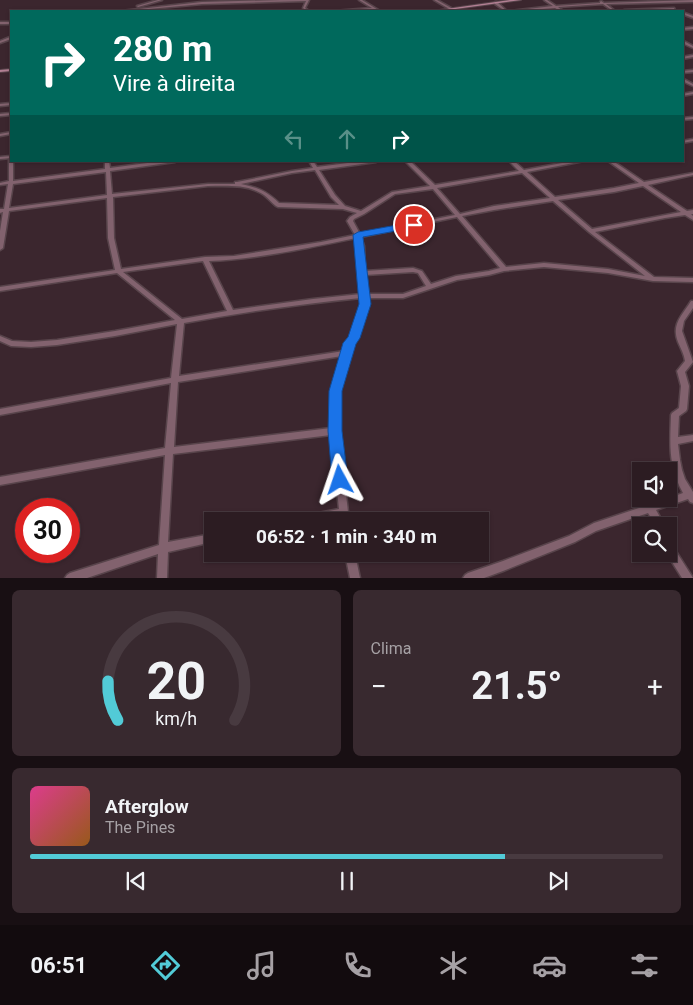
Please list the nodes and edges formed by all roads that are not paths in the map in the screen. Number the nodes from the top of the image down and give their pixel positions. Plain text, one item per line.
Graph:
1 (161, 0) edge
2 (308, 0) edge
3 (360, 0) edge
4 (435, 0) edge
5 (519, 0) edge
6 (545, 0) edge
7 (598, 0) edge
8 (654, 1) edge
9 (693, 1) edge
10 (602, 3) junction
11 (496, 4) junction
12 (554, 6) junction
13 (374, 9) junction
14 (674, 9) joint
15 (125, 10) edge
16 (131, 10) edge
17 (354, 10) edge
18 (377, 10) edge
19 (449, 10) edge
20 (505, 10) edge
21 (520, 10) edge
22 (560, 10) edge
23 (612, 10) edge
24 (649, 10) edge
25 (12, 162) edge
26 (107, 162) edge
27 (167, 162) edge
28 (312, 162) edge
29 (368, 162) edge
30 (408, 162) edge
31 (513, 162) edge
32 (577, 162) edge
33 (611, 162) edge
34 (108, 169) junction
35 (315, 169) junction
36 (523, 172) junction
37 (693, 174) edge
38 (11, 182) junction
39 (0, 184) edge
40 (228, 184) junction
41 (644, 184) junction
42 (434, 186) junction
43 (110, 196) junction
44 (333, 196) junction
45 (553, 199) junction
46 (330, 207) junction
47 (343, 207) junction
48 (3, 210) edge
49 (362, 213) junction
50 (690, 213) edge
51 (458, 215) junction
52 (693, 218) edge
53 (591, 231) junction
54 (358, 235) junction
55 (0, 243) edge
56 (0, 248) edge
57 (205, 260) junction
58 (504, 269) junction
59 (118, 271) junction
60 (361, 274) junction
61 (653, 279) junction
62 (693, 280) edge
63 (429, 286) junction
64 (0, 289) edge
65 (365, 296) junction
66 (693, 302) edge
67 (231, 312) junction
68 (181, 321) junction
69 (1, 341) edge
70 (690, 351) edge
71 (347, 353) junction
72 (173, 380) junction
73 (0, 412) edge
74 (335, 431) junction
75 (693, 438) edge
76 (674, 441) junction
77 (170, 451) junction
78 (0, 481) edge
79 (691, 497) edge
80 (650, 508) junction
81 (343, 512) edge
82 (656, 517) edge
83 (204, 540) edge
84 (163, 548) junction
85 (677, 561) edge
86 (352, 562) edge
87 (70, 578) edge
88 (162, 578) edge
89 (355, 578) edge
90 (468, 578) edge
91 (688, 578) edge

1 - 15 street
2 - 16 street
3 - 13 street
4 - 19 street
5 - 11 street
6 - 12 street
7 - 10 street
8 - 9 street
8 - 10 street
8 - 14 street
10 - 12 street
10 - 23 street
11 - 19 street
11 - 20 street
12 - 21 street
12 - 22 street
13 - 17 street
13 - 18 street
14 - 24 street
25 - 38 street
26 - 34 street
27 - 34 street
28 - 35 street
29 - 35 street
30 - 42 street
31 - 36 street
32 - 36 street
33 - 41 street
34 - 38 street
34 - 43 street
35 - 40 street
35 - 44 street
36 - 42 street
36 - 45 street
37 - 41 street
38 - 39 street
38 - 48 street
40 - 43 street
40 - 46 street
41 - 45 street
41 - 50 street
42 - 49 street
42 - 51 street
43 - 48 street
43 - 59 street
44 - 46 street
44 - 47 street
45 - 51 street
45 - 53 street
46 - 47 street
47 - 49 street
48 - 55 street
49 - 54 street
50 - 52 street
50 - 53 street
51 - 54 street
51 - 58 street
53 - 61 street
54 - 57 street
54 - 60 street
55 - 56 street
57 - 59 street
57 - 67 street
58 - 61 street
58 - 63 street
59 - 64 street
59 - 68 street
60 - 63 street
60 - 65 street
61 - 62 street
63 - 65 street
65 - 67 street
65 - 71 street
66 - 70 street
67 - 68 street
68 - 69 street
68 - 72 street
70 - 76 street
71 - 72 street
71 - 74 street
72 - 73 street
72 - 77 street
74 - 77 street
74 - 81 street
75 - 76 street
76 - 79 street
77 - 78 street
77 - 84 street
79 - 80 street
80 - 82 street
80 - 90 street
83 - 84 street
84 - 87 street
84 - 88 street
85 - 91 street
86 - 89 street

